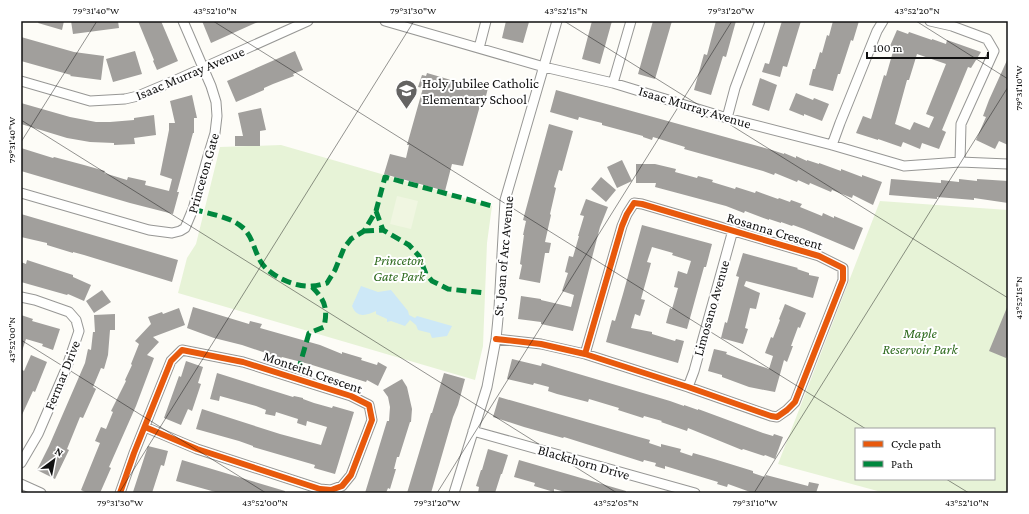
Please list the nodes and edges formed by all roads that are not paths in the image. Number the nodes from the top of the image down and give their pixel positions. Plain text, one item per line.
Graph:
1 (183, 21) edge
2 (306, 21) edge
3 (385, 21) edge
4 (486, 21) edge
5 (557, 21) edge
6 (631, 21) edge
7 (760, 21) edge
8 (883, 21) edge
9 (930, 21) edge
10 (479, 48) junction
11 (544, 67) junction
12 (204, 68) junction
13 (21, 81) edge
14 (613, 83) junction
15 (727, 118) junction
16 (832, 145) junction
17 (960, 162) junction
18 (1008, 164) edge
19 (21, 193) edge
20 (733, 230) junction
21 (21, 297) edge
22 (496, 339) junction
23 (585, 354) junction
24 (688, 387) junction
25 (145, 427) junction
26 (473, 431) junction
27 (21, 462) edge
28 (21, 484) edge
29 (677, 491) edge
30 (41, 493) edge
31 (120, 493) edge
32 (454, 493) edge
33 (695, 493) edge

1 - 12 street
2 - 12 street, Isaac Murray Avenue
3 - 10 street, Isaac Murray Avenue
4 - 10 street
5 - 11 street, St. Joan of Arc Avenue
6 - 14 street
7 - 15 street
8 - 16 street
9 - 17 street
10 - 11 street, Isaac Murray Avenue
11 - 14 street, Isaac Murray Avenue
11 - 22 street, St. Joan of Arc Avenue
12 - 13 street, Isaac Murray Avenue
12 - 19 street, Princeton Gate
14 - 15 street, Isaac Murray Avenue
15 - 16 street, Isaac Murray Avenue
16 - 17 street, Isaac Murray Avenue
17 - 18 street, Isaac Murray Avenue
20 - 23 street, Rosanna Crescent
20 - 24 street, Limosano Avenue
20 - 24 street, Rosanna Crescent
21 - 27 street, Fermar Drive
22 - 23 street, Rosanna Crescent
22 - 26 street, St. Joan of Arc Avenue
23 - 24 street, Rosanna Crescent
25 - 25 street, Monteith Crescent
25 - 31 street, Monteith Crescent
26 - 29 street, Blackthorn Drive
26 - 32 street, St. Joan of Arc Avenue
28 - 30 street
29 - 33 street, Blackthorn Drive

